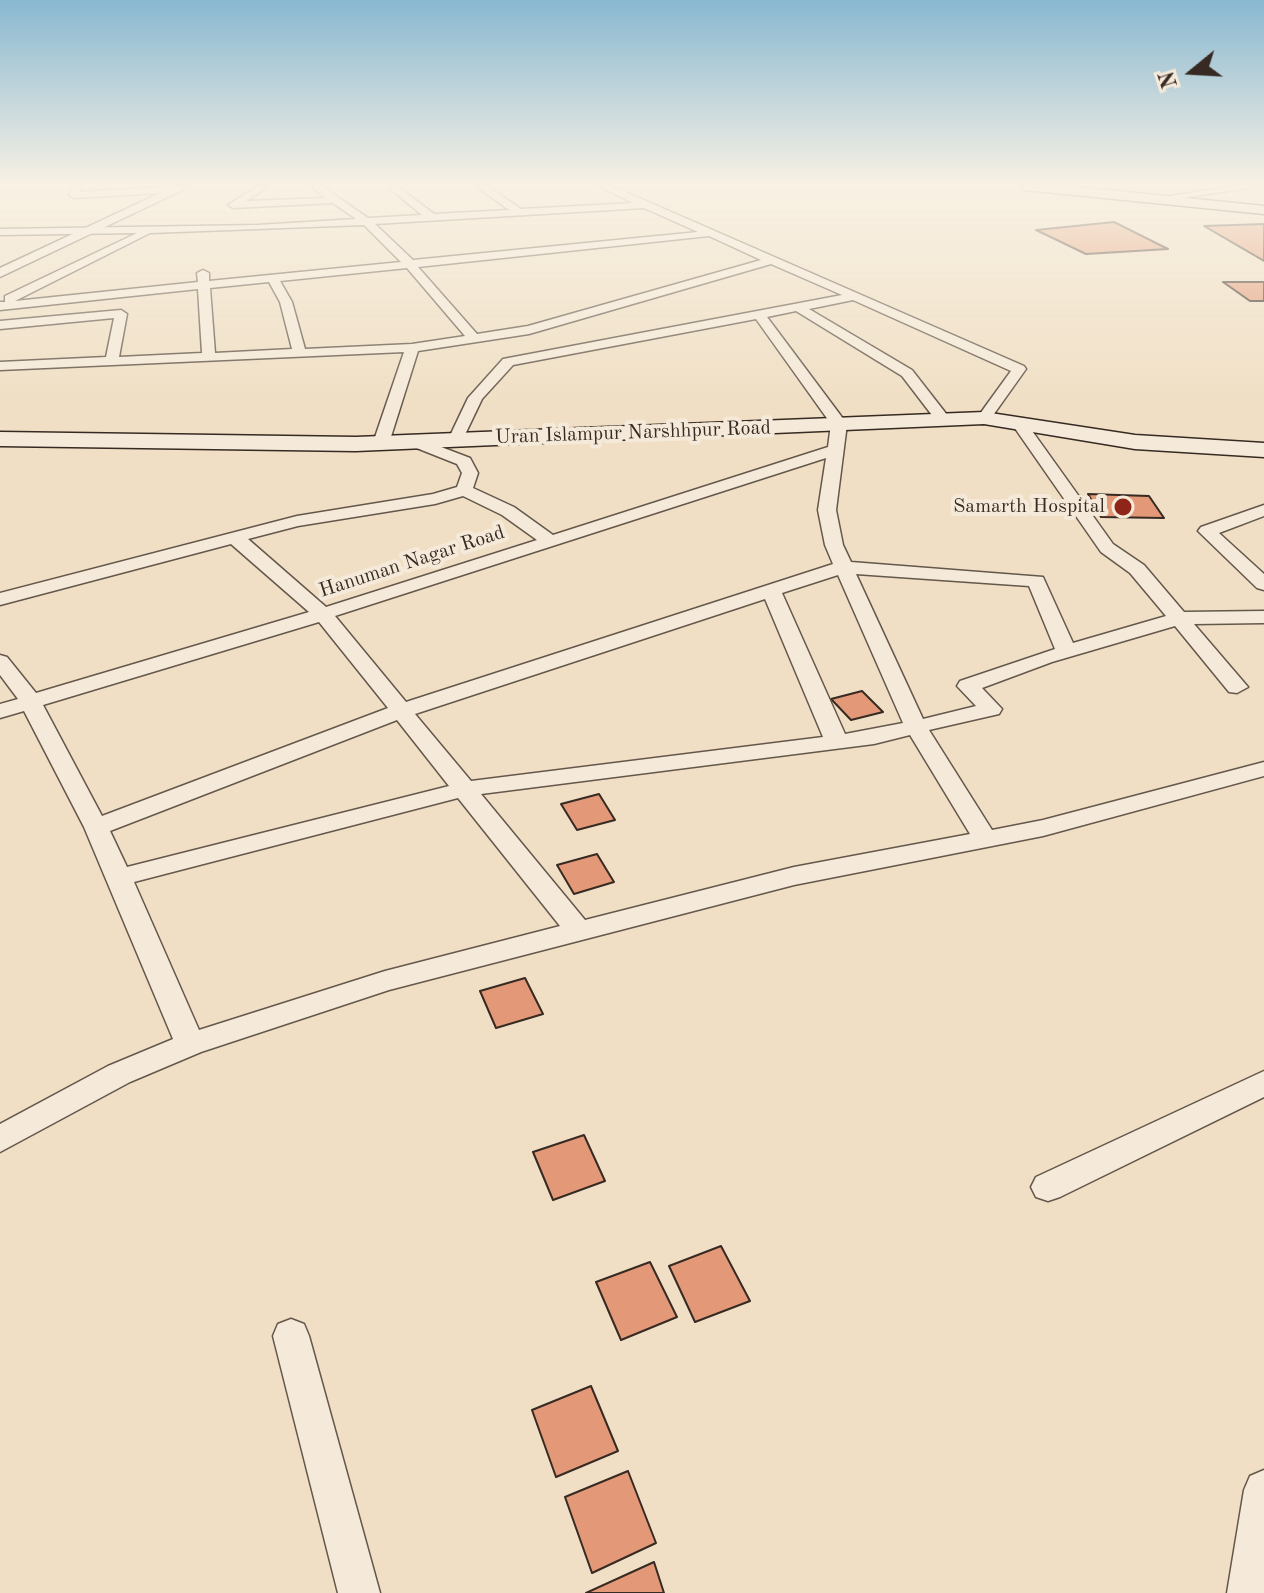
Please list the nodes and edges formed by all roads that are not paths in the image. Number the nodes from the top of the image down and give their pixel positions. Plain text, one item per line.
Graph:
1 (29, 260) edge
2 (91, 260) edge
3 (325, 260) edge
4 (406, 260) edge
5 (436, 260) edge
6 (769, 261) joint
7 (409, 263) junction
8 (0, 273) edge
9 (272, 278) junction
10 (202, 286) junction
11 (852, 297) junction
12 (0, 305) edge
13 (797, 307) junction
14 (759, 315) junction
15 (0, 325) edge
16 (475, 340) junction
17 (412, 348) junction
18 (300, 353) junction
19 (209, 356) junction
20 (112, 360) junction
21 (0, 366) edge
22 (984, 418) junction
23 (943, 420) junction
24 (839, 424) junction
25 (1020, 424) junction
26 (0, 439) edge
27 (456, 440) junction
28 (415, 442) junction
29 (381, 443) junction
30 (836, 450) junction
31 (1264, 450) edge
32 (464, 490) junction
33 (1264, 510) edge
34 (234, 537) junction
35 (551, 541) junction
36 (843, 567) junction
37 (1264, 584) edge
38 (771, 591) junction
39 (0, 599) edge
40 (323, 614) junction
41 (1264, 617) edge
42 (1180, 618) junction
43 (1066, 651) junction
44 (0, 661) edge
45 (1237, 687) dead end
46 (31, 702) junction
47 (0, 711) edge
48 (401, 711) junction
49 (916, 727) junction
50 (837, 742) junction
51 (1264, 769) edge
52 (464, 789) junction
53 (96, 827) junction
54 (985, 839) junction
55 (118, 878) junction
56 (579, 931) junction
57 (190, 1044) junction
58 (1264, 1083) edge
59 (0, 1139) edge
60 (1048, 1187) dead end
61 (291, 1336) dead end
62 (1264, 1490) edge
63 (359, 1593) edge
64 (1248, 1593) edge

1 - 8 street
2 - 12 street
3 - 10 street
4 - 7 street
5 - 7 street
6 - 11 street
6 - 16 street
7 - 9 street
7 - 16 street
9 - 10 street
9 - 18 street
10 - 12 street
10 - 19 street
11 - 13 street
11 - 22 street
13 - 14 street
13 - 23 street
14 - 24 street
14 - 27 street
15 - 20 street
16 - 17 street
17 - 18 street
17 - 29 street
18 - 19 street
19 - 20 street
20 - 21 street
22 - 23 main road, Uran Islampur Narshhpur Road
22 - 25 main road, Uran Islampur Narshhpur Road
23 - 24 main road, Uran Islampur Narshhpur Road
24 - 27 main road, Uran Islampur Narshhpur Road
24 - 30 street
25 - 31 main road, Uran Islampur Narshhpur Road
25 - 42 street
26 - 29 main road, Uran Islampur Narshhpur Road
27 - 28 main road, Uran Islampur Narshhpur Road
28 - 29 main road, Uran Islampur Narshhpur Road
28 - 32 street
30 - 35 street, Hanuman Nagar Road
30 - 36 street
32 - 34 street
32 - 35 street
33 - 37 street
34 - 39 street
34 - 40 street
35 - 40 street, Hanuman Nagar Road
36 - 38 street
36 - 43 street
36 - 49 street
38 - 48 street
38 - 50 street
40 - 46 street, Hanuman Nagar Road
40 - 48 street
41 - 42 street
42 - 43 street
42 - 45 street
43 - 49 street
44 - 46 street
46 - 47 street, Hanuman Nagar Road
46 - 53 street
48 - 52 street
48 - 53 street
49 - 50 street
49 - 54 street
50 - 52 street
51 - 54 street
52 - 55 street
52 - 56 street
53 - 55 street
54 - 56 street
55 - 57 street
56 - 57 street
57 - 59 street
58 - 60 street
61 - 63 street
62 - 64 street

